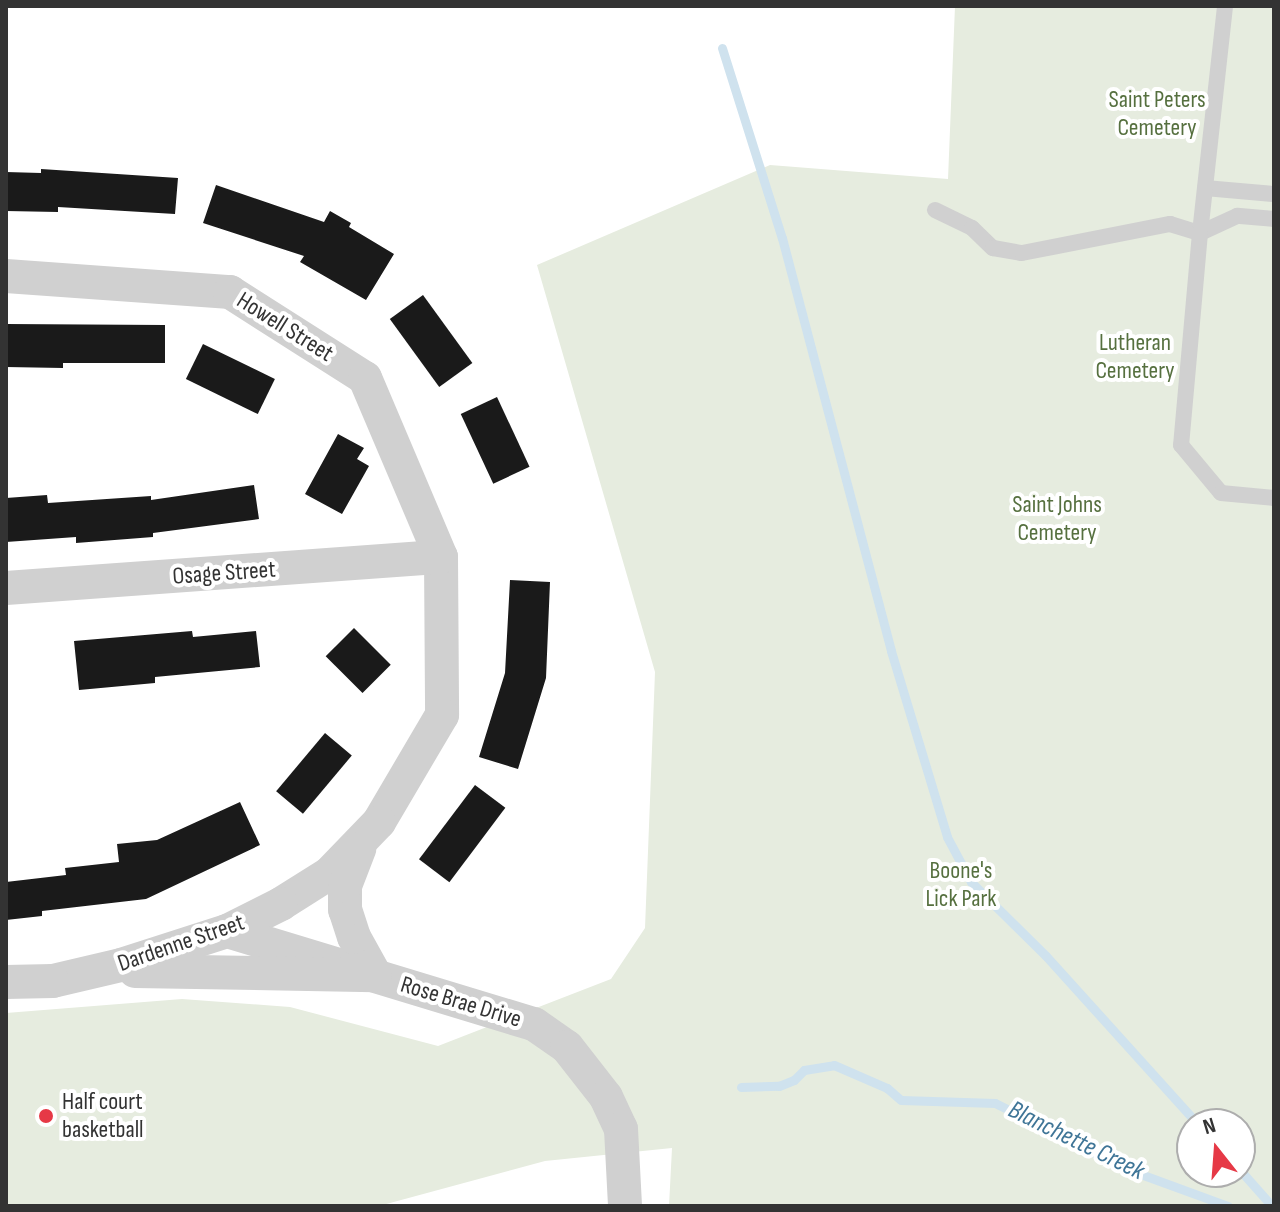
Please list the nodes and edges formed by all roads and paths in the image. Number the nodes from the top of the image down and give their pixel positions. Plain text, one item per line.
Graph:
1 (1225, 6) edge
2 (1205, 188) junction
3 (1274, 194) edge
4 (935, 210) dead end
5 (1274, 219) edge
6 (1200, 233) junction
7 (6, 276) edge
8 (1274, 498) edge
9 (441, 557) junction
10 (6, 588) edge
11 (363, 838) junction
12 (227, 931) junction
13 (101, 970) junction
14 (375, 975) junction
15 (6, 982) edge
16 (625, 1206) edge

1 - 2 lane
2 - 3 lane
2 - 6 lane
4 - 6 lane
5 - 6 lane
6 - 8 lane
7 - 9 street, Howell Street
9 - 10 street, Osage Street
9 - 11 street, Dardenne Street
11 - 12 street, Dardenne Street
11 - 14 street
12 - 13 street, Dardenne Street
12 - 14 street, Rose Brae Drive
13 - 14 street
13 - 15 street, Dardenne Street
14 - 16 street, Rose Brae Drive

